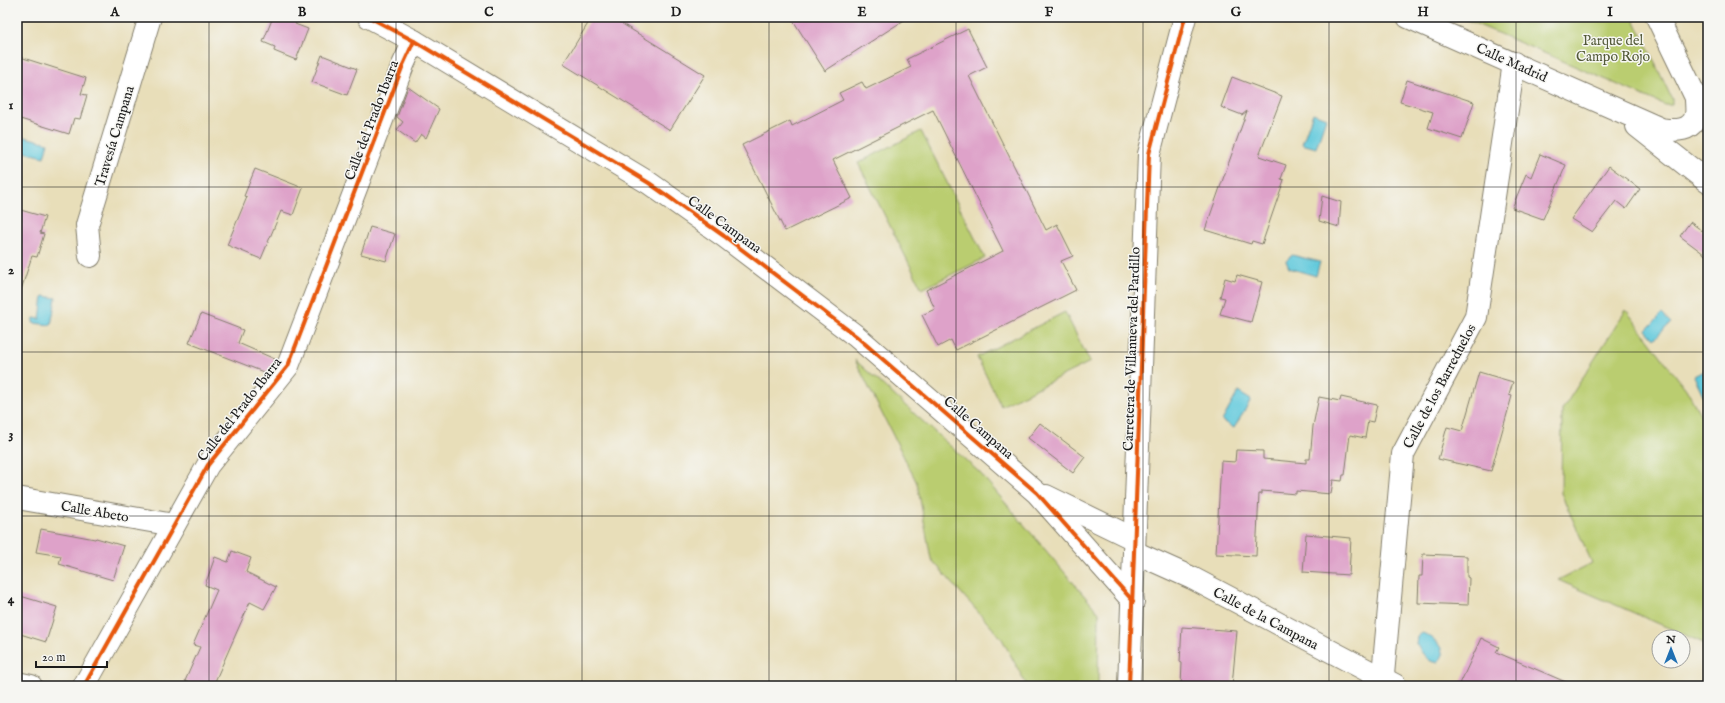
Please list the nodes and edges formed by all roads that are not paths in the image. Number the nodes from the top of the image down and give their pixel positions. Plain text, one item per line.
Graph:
1 (150, 17) edge
2 (369, 17) edge
3 (1185, 17) edge
4 (1408, 17) edge
5 (1657, 17) edge
6 (414, 41) junction
7 (1514, 63) junction
8 (1696, 99) junction
9 (1615, 109) junction
10 (1708, 122) edge
11 (1708, 182) edge
12 (90, 256) dead end
13 (1037, 492) junction
14 (17, 498) edge
15 (174, 525) junction
16 (1134, 545) junction
17 (1133, 601) junction
18 (17, 683) edge
19 (1387, 684) edge
20 (30, 686) edge
21 (84, 686) edge
22 (1129, 686) edge

1 - 12 street, Travesía Campana
2 - 6 street, Calle Campana
3 - 16 street, Carretera de Villanueva del Pardillo
4 - 7 street, Calle Madrid
5 - 8 street
6 - 13 street, Calle Campana
6 - 15 street, Calle del Prado Ibarra
7 - 9 street, Calle Madrid
7 - 19 street, Calle de los Barreduelos
8 - 9 street, Calle Madrid
8 - 10 street
9 - 11 street, Calle Madrid
13 - 16 street, Calle de la Campana
13 - 17 street
14 - 15 street, Calle Abeto
15 - 21 street, Calle del Prado Ibarra
16 - 17 street, Carretera de Villanueva del Pardillo
16 - 19 street, Calle de la Campana
17 - 22 street, Carretera de Villanueva del Pardillo
18 - 20 street

